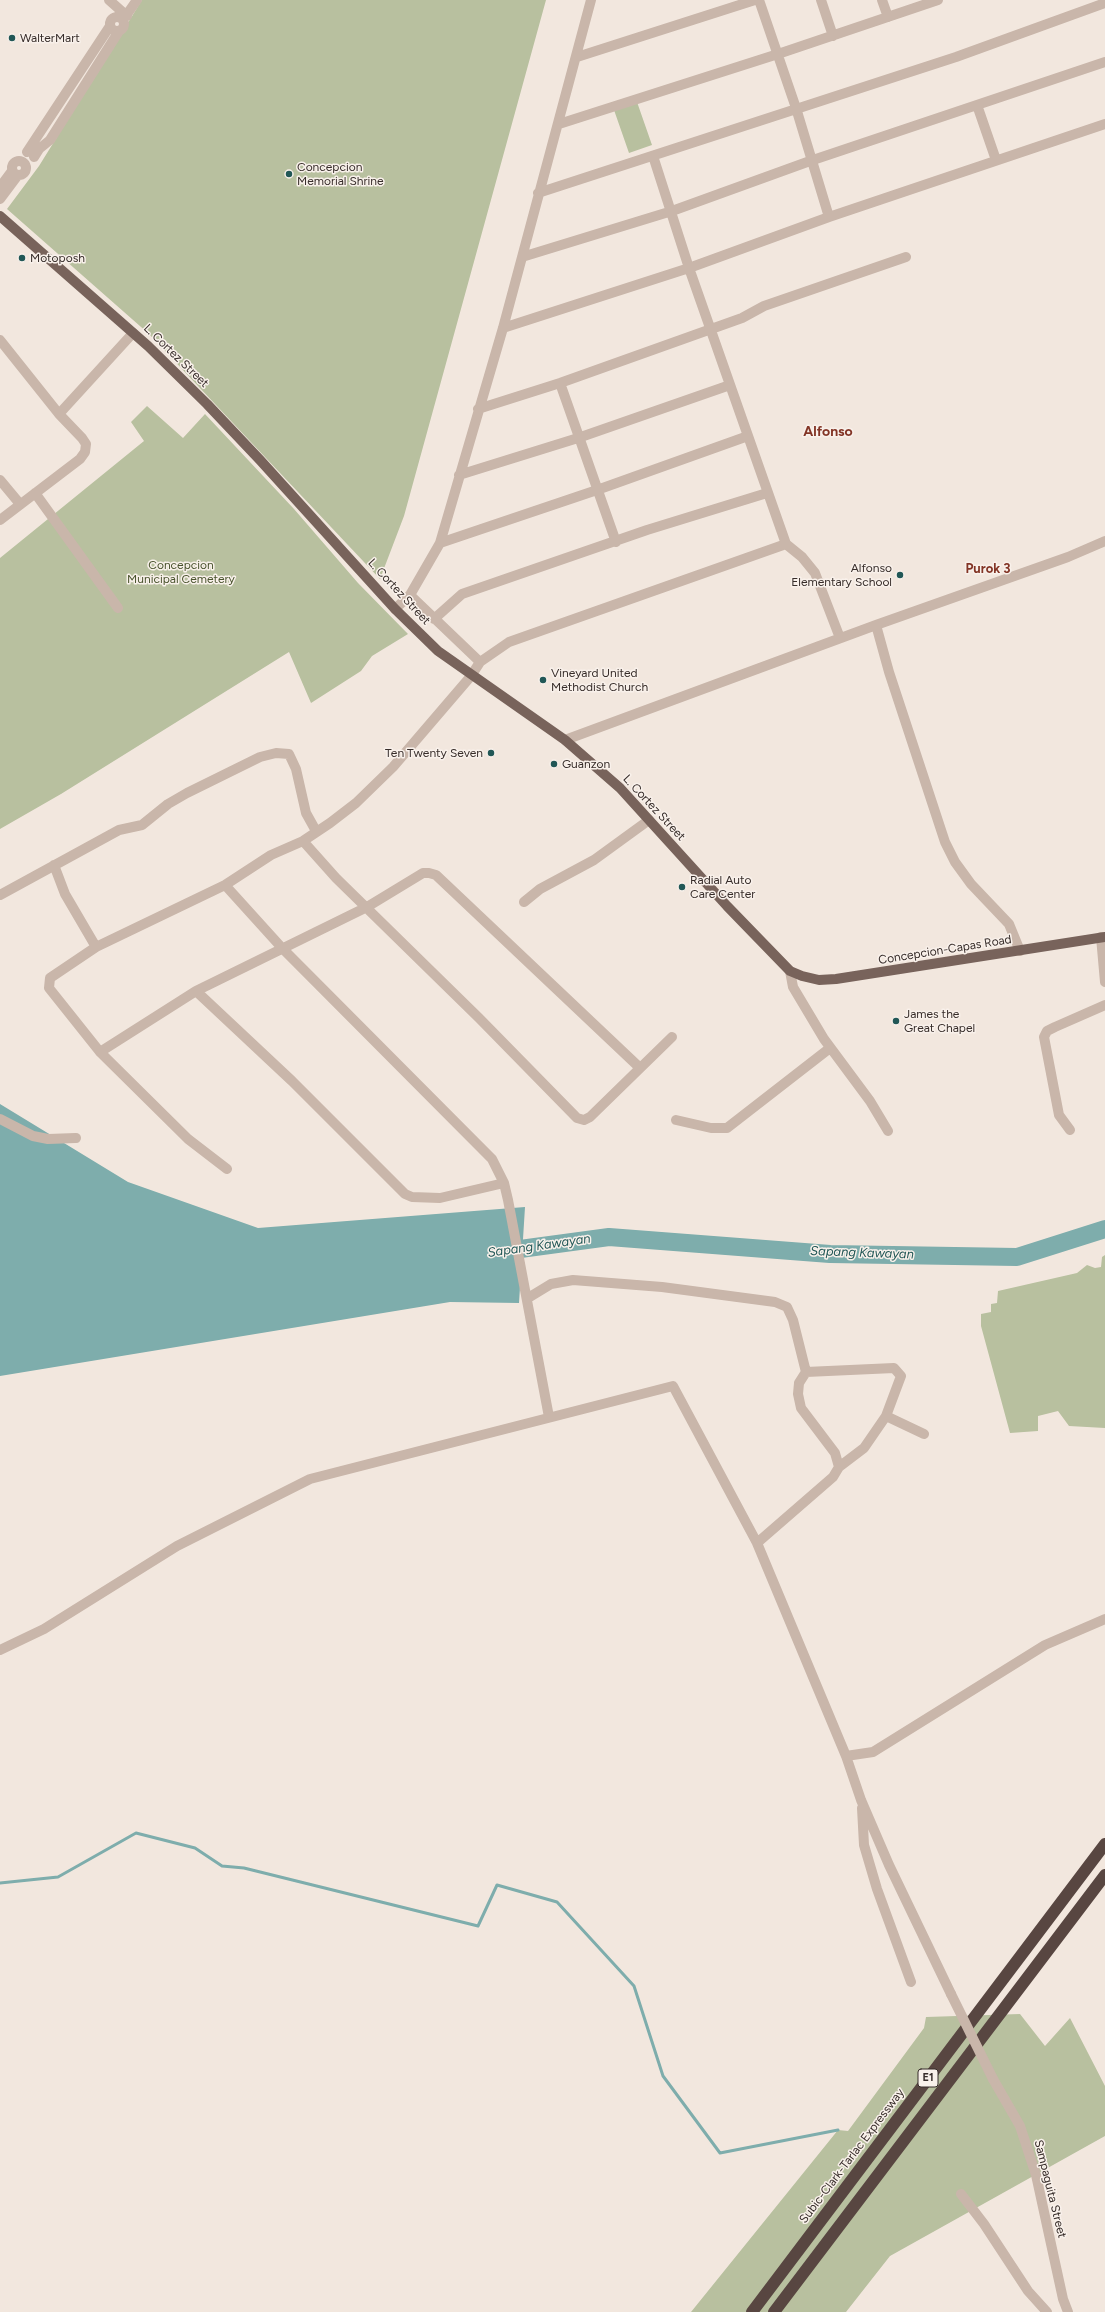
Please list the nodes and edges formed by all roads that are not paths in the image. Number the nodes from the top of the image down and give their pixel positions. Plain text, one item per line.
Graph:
1 (109, 0) edge
2 (137, 0) edge
3 (591, 0) edge
4 (755, 0) edge
5 (759, 0) edge
6 (821, 0) edge
7 (882, 0) edge
8 (938, 0) edge
9 (1105, 3) edge
10 (888, 17) junction
11 (125, 18) junction
12 (833, 36) junction
13 (778, 54) junction
14 (577, 57) junction
15 (1105, 62) edge
16 (976, 105) junction
17 (796, 108) junction
18 (559, 124) junction
19 (1105, 124) edge
20 (653, 156) junction
21 (996, 160) junction
22 (810, 161) junction
23 (15, 173) junction
24 (0, 187) edge
25 (538, 193) junction
26 (0, 199) edge
27 (672, 211) junction
28 (0, 216) edge
29 (829, 216) junction
30 (522, 257) junction
31 (906, 257) dead end
32 (689, 268) junction
33 (503, 328) junction
34 (711, 328) junction
35 (133, 333) junction
36 (0, 340) edge
37 (560, 383) junction
38 (730, 385) junction
39 (478, 408) junction
40 (59, 414) junction
41 (748, 436) junction
42 (578, 438) junction
43 (459, 475) junction
44 (0, 480) edge
45 (597, 490) junction
46 (35, 493) junction
47 (767, 494) junction
48 (20, 504) junction
49 (0, 520) edge
50 (1105, 541) edge
51 (616, 542) junction
52 (440, 543) junction
53 (786, 544) junction
54 (410, 595) junction
55 (118, 608) dead end
56 (395, 609) junction
57 (434, 619) junction
58 (876, 625) junction
59 (840, 638) junction
60 (480, 662) junction
61 (471, 676) junction
62 (565, 740) junction
63 (649, 820) junction
64 (316, 831) junction
65 (303, 841) junction
66 (54, 865) junction
67 (225, 885) junction
68 (0, 895) edge
69 (524, 902) dead end
70 (367, 907) junction
71 (1103, 937) edge
72 (96, 947) junction
73 (282, 948) junction
74 (1020, 951) junction
75 (790, 971) junction
76 (1105, 982) edge
77 (196, 991) junction
78 (1105, 1005) edge
79 (672, 1038) dead end
80 (830, 1048) junction
81 (100, 1052) junction
82 (640, 1067) junction
83 (0, 1119) edge
84 (676, 1120) dead end
85 (1070, 1130) dead end
86 (888, 1131) dead end
87 (76, 1138) dead end
88 (227, 1169) dead end
89 (504, 1183) junction
90 (528, 1298) junction
91 (806, 1372) junction
92 (886, 1416) junction
93 (549, 1418) junction
94 (924, 1434) dead end
95 (839, 1467) junction
96 (757, 1543) junction
97 (1105, 1619) edge
98 (0, 1650) edge
99 (846, 1756) junction
100 (861, 1800) junction
101 (1105, 1844) edge
102 (1105, 1875) edge
103 (910, 1982) dead end
104 (961, 2194) dead end
105 (752, 2312) edge
106 (774, 2312) edge
107 (1047, 2312) edge
108 (1068, 2312) edge

1 - 11 street
2 - 11 street
3 - 14 street
4 - 14 street
5 - 13 street
6 - 12 street
7 - 10 street
8 - 10 street
9 - 17 street
10 - 12 street
11 - 23 street
12 - 13 street
13 - 17 street
13 - 18 street
14 - 18 street
15 - 16 street
16 - 21 street
16 - 22 street
17 - 20 street
17 - 22 street
18 - 25 street
19 - 21 street
20 - 25 street
20 - 27 street
21 - 29 street
22 - 27 street
22 - 29 street
23 - 24 street
23 - 26 street
25 - 30 street
27 - 30 street
27 - 32 street
28 - 35 main road, L. Cortez Street
29 - 32 street
30 - 33 street
31 - 34 street
32 - 33 street
32 - 34 street
33 - 39 street
34 - 37 street
34 - 38 street
35 - 40 street
35 - 56 main road, L. Cortez Street
36 - 40 street
37 - 39 street
37 - 42 street
38 - 41 street
38 - 42 street
39 - 43 street
40 - 46 street
41 - 45 street
41 - 47 street
42 - 43 street
42 - 45 street
43 - 52 street
44 - 48 street
45 - 51 street
45 - 52 street
46 - 48 street
46 - 55 street
47 - 51 street
47 - 53 street
48 - 49 street
50 - 58 street
51 - 57 street
52 - 54 street
53 - 59 street
53 - 60 street
54 - 56 street
54 - 57 street
56 - 61 main road, L. Cortez Street
57 - 60 street
58 - 59 street
58 - 74 street
59 - 62 street
60 - 61 street
61 - 62 main road, L. Cortez Street
61 - 64 street
62 - 63 main road, L. Cortez Street
63 - 69 street
63 - 75 main road, L. Cortez Street
64 - 65 street
64 - 66 street
65 - 67 street
65 - 70 street
66 - 68 street
66 - 72 street
67 - 72 street
67 - 73 street
70 - 73 street
70 - 82 street
70 - 82 street
71 - 74 main road, Concepcion-Capas Road
71 - 76 street
72 - 81 street
73 - 77 street
73 - 89 street
74 - 75 main road, Concepcion-Capas Road
75 - 80 street
77 - 81 street
77 - 89 street
78 - 85 street
79 - 82 street
80 - 84 street
80 - 86 street
81 - 88 street
83 - 87 street
89 - 90 street
90 - 91 street
90 - 93 street
91 - 92 street
91 - 95 street
92 - 94 street
92 - 95 street
93 - 96 street
93 - 98 street
95 - 96 street
96 - 99 street
97 - 99 street
99 - 100 street
100 - 103 street
100 - 108 street, Sampaguita Street, bridge
101 - 105 highway, Subic-Clark-Tarlac Expressway / E1
102 - 106 highway, E1
104 - 107 street

